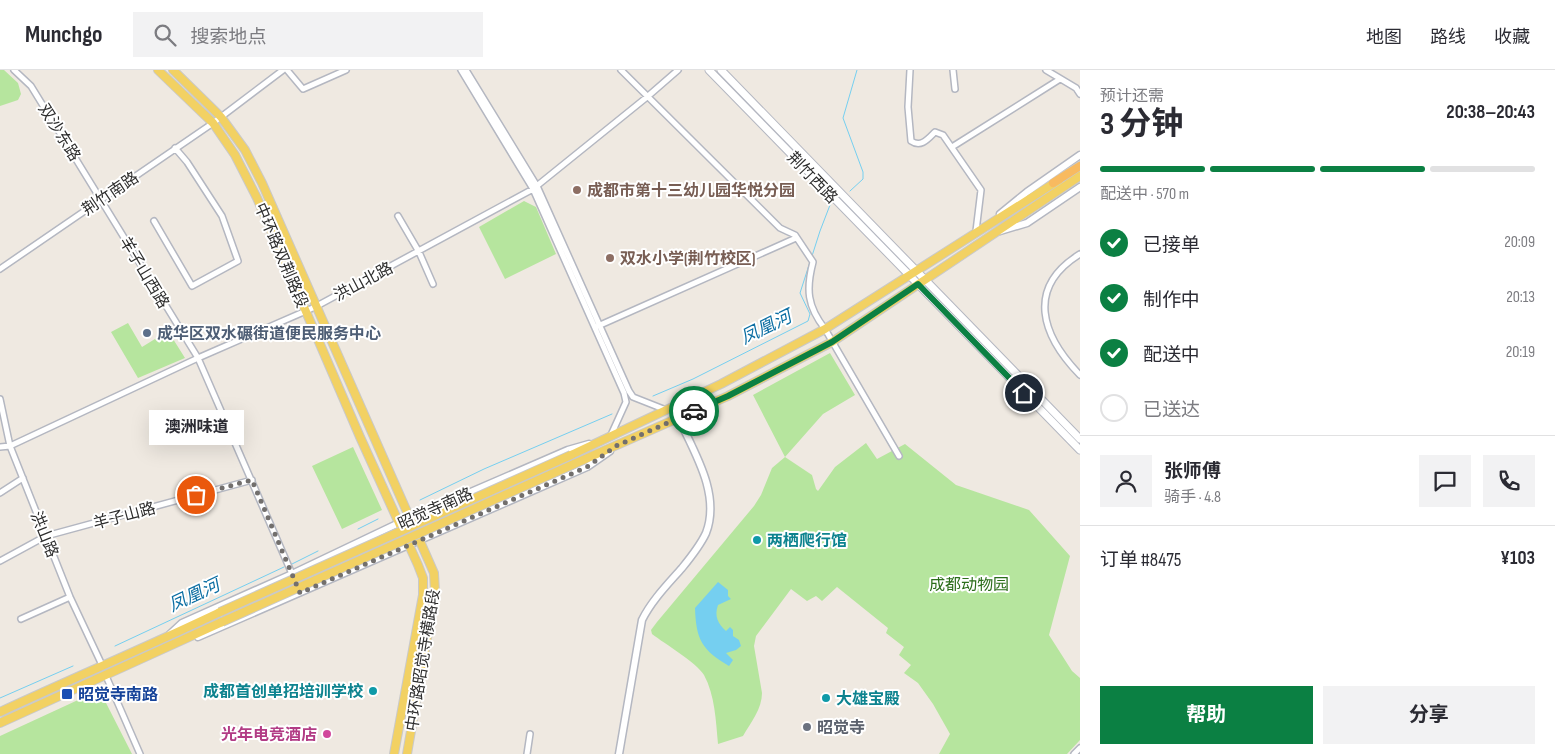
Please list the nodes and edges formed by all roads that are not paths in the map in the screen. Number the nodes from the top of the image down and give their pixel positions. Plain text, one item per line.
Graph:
1 (14, 70) edge
2 (158, 70) edge
3 (174, 70) edge
4 (283, 70) edge
5 (287, 70) edge
6 (346, 70) edge
7 (461, 70) edge
8 (466, 70) edge
9 (621, 70) edge
10 (678, 70) edge
11 (709, 70) edge
12 (721, 70) edge
13 (910, 70) edge
14 (953, 70) edge
15 (1046, 70) edge
16 (1060, 79) junction
17 (955, 89) dead end
18 (1080, 94) edge
19 (648, 97) junction
20 (220, 117) junction
21 (213, 123) junction
22 (952, 147) junction
23 (175, 148) junction
24 (1080, 156) edge
25 (1080, 167) edge
26 (1080, 176) edge
27 (1053, 183) joint
28 (535, 187) junction
29 (1080, 187) edge
30 (100, 199) junction
31 (398, 216) dead end
32 (154, 221) dead end
33 (991, 221) junction
34 (976, 231) junction
35 (996, 233) junction
36 (796, 238) junction
37 (419, 252) junction
38 (1080, 254) edge
39 (0, 269) edge
40 (916, 270) junction
41 (909, 275) junction
42 (925, 279) junction
43 (433, 284) dead end
44 (918, 284) junction
45 (315, 307) junction
46 (306, 311) junction
47 (597, 326) junction
48 (824, 329) junction
49 (832, 342) junction
50 (198, 358) junction
51 (1080, 375) edge
52 (0, 399) edge
53 (666, 410) junction
54 (678, 417) junction
55 (608, 437) junction
56 (1080, 440) edge
57 (10, 446) junction
58 (616, 446) junction
59 (0, 447) edge
60 (1080, 450) edge
61 (899, 456) dead end
62 (23, 478) junction
63 (252, 480) junction
64 (0, 493) edge
65 (410, 519) junction
66 (399, 523) junction
67 (46, 536) junction
68 (420, 540) junction
69 (409, 544) junction
70 (0, 561) edge
71 (292, 574) junction
72 (300, 593) junction
73 (70, 597) junction
74 (21, 619) dead end
75 (163, 640) junction
76 (166, 648) junction
77 (102, 665) junction
78 (106, 676) junction
79 (0, 712) edge
80 (0, 723) edge
81 (530, 734) dead end
82 (1080, 748) edge
83 (140, 754) edge
84 (394, 754) edge
85 (407, 754) edge
86 (527, 754) edge
87 (619, 754) edge
88 (1074, 754) edge

1 - 30 street, 双沙东路
2 - 21 main road, 中环路双荆路段
3 - 20 main road, 中环路双荆路段
4 - 20 street, 荆竹南路
5 - 6 street
7 - 28 street
8 - 28 street
9 - 19 street
10 - 19 street, 洪山北路
11 - 41 main road, 荆竹西路
12 - 40 main road, 荆竹西路
13 - 22 street
14 - 17 street
15 - 16 street
16 - 18 street
16 - 22 street
19 - 28 street, 洪山北路
19 - 36 street
20 - 21 street, 荆竹南路
20 - 45 main road, 中环路双荆路段
21 - 23 street, 荆竹南路
21 - 46 main road, 中环路双荆路段
22 - 34 street
23 - 30 street, 荆竹南路
23 - 32 street
24 - 33 street
25 - 27 highway
26 - 35 main road, 昭觉寺南路
27 - 33 main road, 昭觉寺南路
28 - 37 street, 洪山北路
28 - 47 street
29 - 35 street
30 - 39 street, 荆竹南路
30 - 50 street, 羊子山西路
31 - 37 street
33 - 34 main road, 昭觉寺南路
34 - 40 main road, 昭觉寺南路
35 - 42 main road, 昭觉寺南路
36 - 47 street
36 - 48 street
37 - 43 street
37 - 45 street, 洪山北路
38 - 51 street
40 - 41 main road, 昭觉寺南路
40 - 42 main road, 荆竹西路
41 - 44 main road, 荆竹西路
41 - 48 main road, 昭觉寺南路
42 - 44 main road, 昭觉寺南路
42 - 56 main road, 荆竹西路
44 - 49 main road, 昭觉寺南路
44 - 60 main road, 荆竹西路
45 - 46 street, 洪山北路
45 - 65 main road, 中环路双荆路段
46 - 50 street, 洪山北路
46 - 66 main road, 中环路双荆路段
47 - 53 street
47 - 55 street
48 - 49 street
48 - 53 main road, 昭觉寺南路
49 - 54 main road, 昭觉寺南路
49 - 61 street
50 - 57 street, 洪山北路
50 - 63 street, 羊子山西路
52 - 57 street, 洪山路
53 - 55 main road, 昭觉寺南路
54 - 58 main road, 昭觉寺南路
54 - 87 street
55 - 65 street, 昭觉寺南路
55 - 75 main road, 昭觉寺南路, bridge
57 - 59 street, 洪山北路
57 - 62 street, 洪山路
58 - 68 street, 昭觉寺南路
58 - 76 main road, 昭觉寺南路, bridge
62 - 64 street
62 - 67 street, 洪山路
63 - 67 street, 羊子山路
63 - 71 street, 羊子山西路
65 - 66 street, 昭觉寺南路
65 - 68 main road, 中环路双荆路段
66 - 69 main road, 中环路双荆路段
66 - 71 street, 昭觉寺南路
67 - 70 street, 羊子山路
67 - 73 street, 洪山路
68 - 69 street, 昭觉寺南路
68 - 85 main road, 中环路昭觉寺横路段
69 - 72 street, 昭觉寺南路
69 - 84 main road, 中环路昭觉寺横路段
71 - 72 street, 羊子山西路
71 - 75 street, 昭觉寺南路
72 - 76 street, 昭觉寺南路
73 - 74 street
73 - 77 street, 洪山路
75 - 77 main road, 昭觉寺南路
76 - 78 main road, 昭觉寺南路
77 - 79 main road, 昭觉寺南路
78 - 80 main road, 昭觉寺南路
78 - 83 street
81 - 86 street
82 - 88 street

